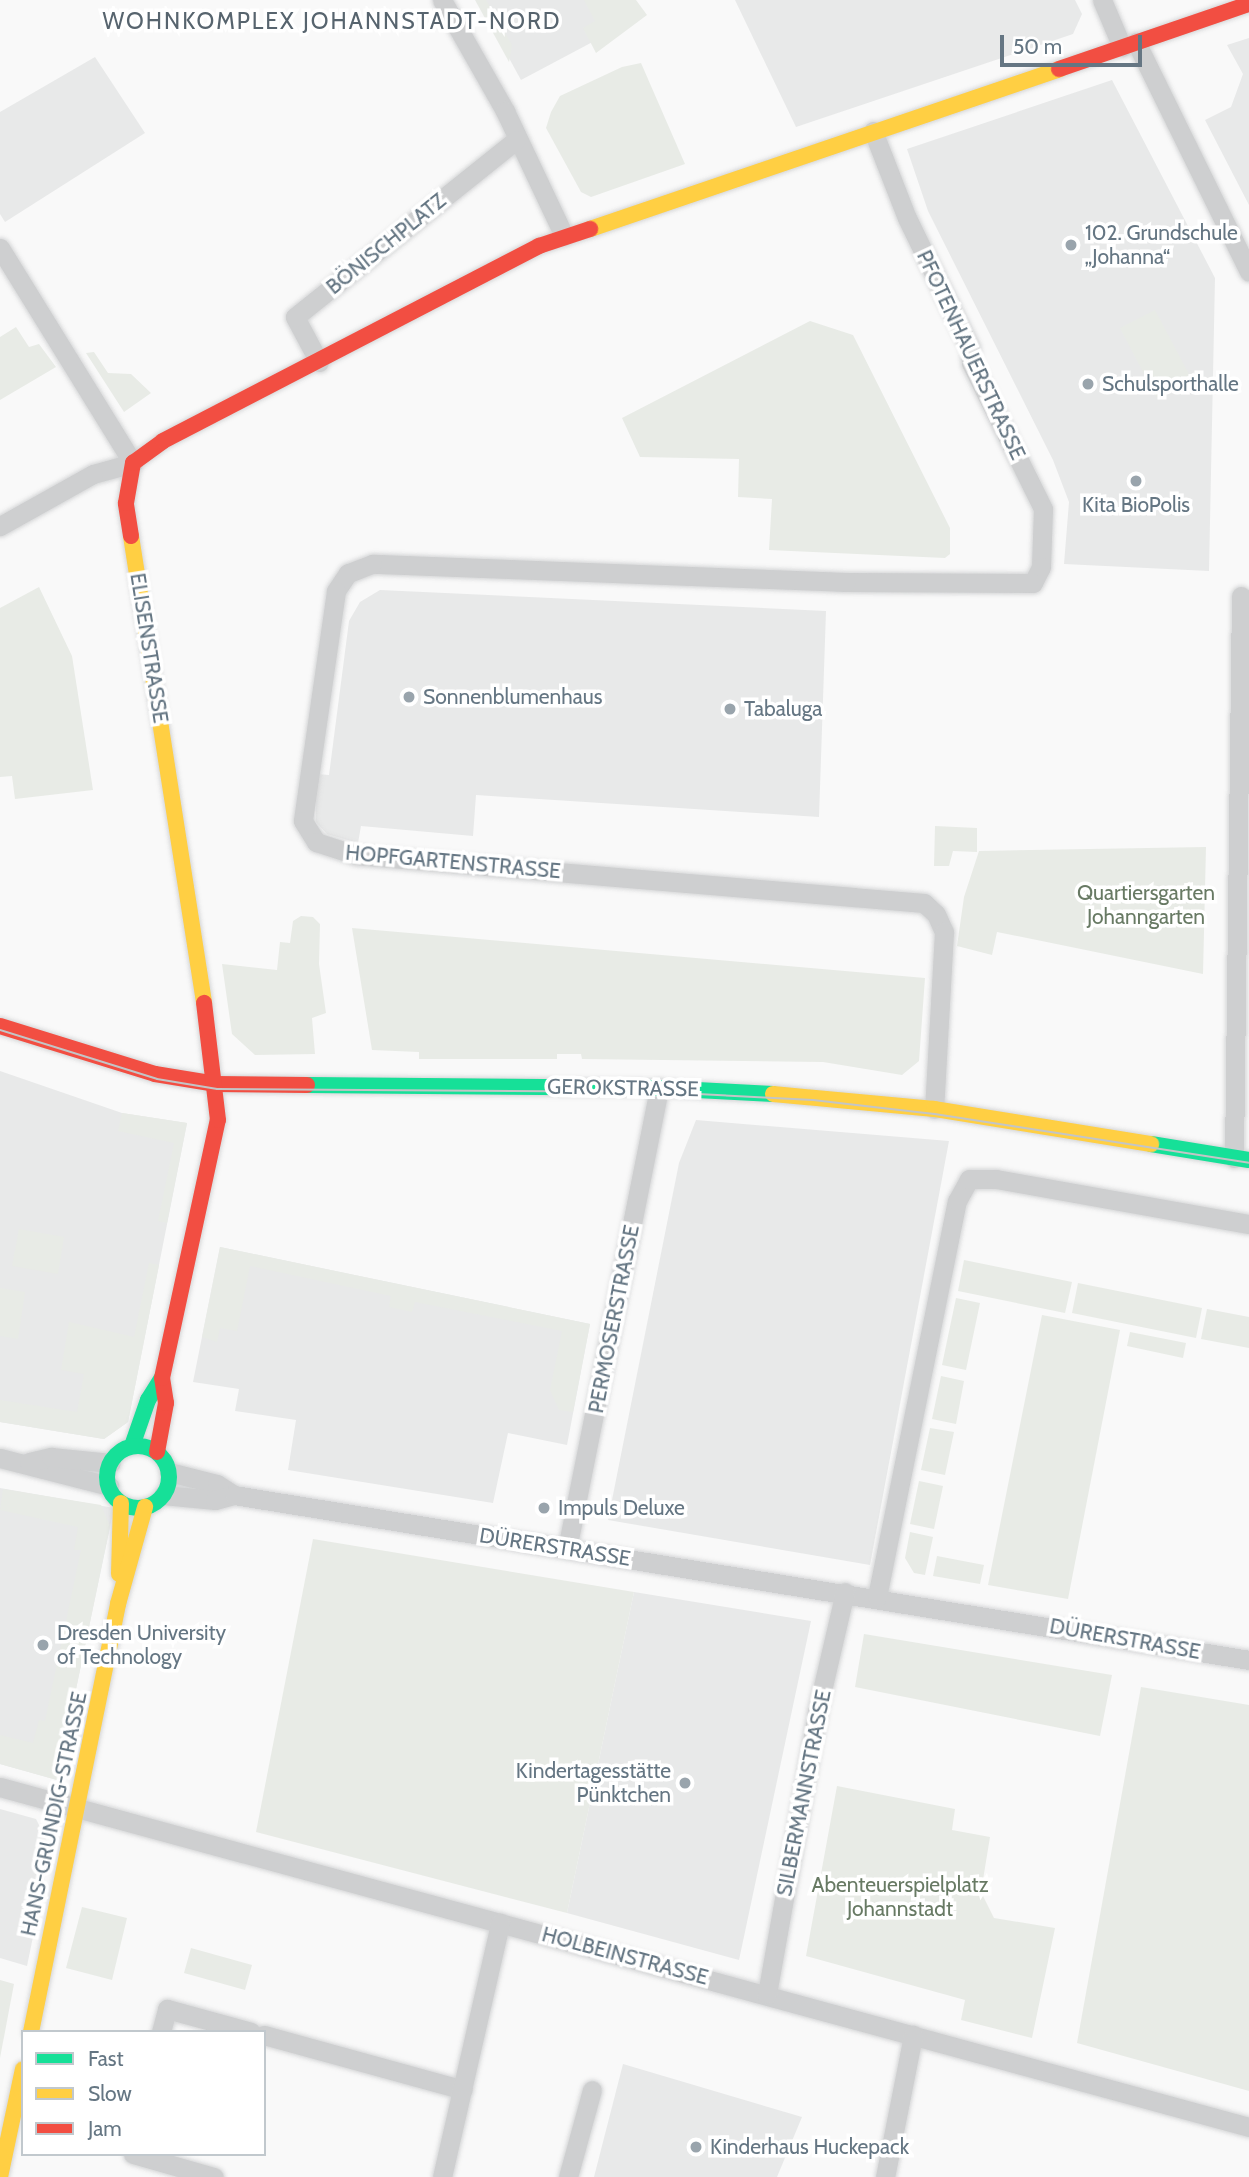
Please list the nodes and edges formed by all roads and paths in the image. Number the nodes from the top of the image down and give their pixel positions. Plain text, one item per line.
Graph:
1 (442, 0) edge
2 (1102, 0) edge
3 (1249, 4) edge
4 (1129, 45) junction
5 (873, 131) junction
6 (516, 140) junction
7 (565, 236) junction
8 (0, 248) edge
9 (1249, 272) edge
10 (319, 362) junction
11 (133, 463) junction
12 (0, 526) edge
13 (1034, 583) joint
14 (1241, 596) dead end
15 (0, 1026) edge
16 (216, 1084) junction
17 (659, 1088) junction
18 (934, 1109) junction
19 (1242, 1159) edge
20 (1249, 1224) edge
21 (162, 1378) junction
22 (132, 1446) junction
23 (157, 1452) junction
24 (0, 1458) edge
25 (29, 1462) junction
26 (111, 1463) junction
27 (169, 1472) junction
28 (109, 1486) junction
29 (163, 1495) junction
30 (234, 1495) junction
31 (121, 1503) junction
32 (145, 1507) junction
33 (567, 1549) junction
34 (845, 1592) junction
35 (877, 1597) junction
36 (118, 1604) junction
37 (1249, 1660) edge
38 (0, 1787) edge
39 (78, 1806) junction
40 (500, 1923) junction
41 (767, 1994) junction
42 (31, 2030) edge
43 (162, 2030) edge
44 (244, 2030) edge
45 (913, 2035) junction
46 (266, 2036) edge
47 (21, 2078) edge
48 (463, 2090) junction
49 (592, 2090) dead end
50 (1249, 2127) edge
51 (140, 2156) edge
52 (0, 2177) edge
53 (214, 2177) edge
54 (442, 2177) edge
55 (568, 2177) edge
56 (885, 2177) edge

1 - 6 street
2 - 4 street
3 - 4 street
4 - 5 street
4 - 9 street
5 - 7 street
5 - 13 street, PFOTENHAUERSTRASSE
6 - 7 street
6 - 10 street, BÖNISCHPLATZ
7 - 10 street
8 - 11 street
10 - 11 street
11 - 12 street
11 - 16 street, ELISENSTRASSE
13 - 18 street, HOPFGARTENSTRASSE
14 - 19 street
15 - 16 street, GEROKSTRASSE
16 - 17 street, GEROKSTRASSE
16 - 21 street
17 - 18 street, GEROKSTRASSE
17 - 33 street, PERMOSERSTRASSE
18 - 19 street, GEROKSTRASSE
20 - 35 street
21 - 22 street
21 - 23 street
22 - 23 street
22 - 26 street
23 - 27 street
24 - 25 street
25 - 26 street
25 - 28 street
26 - 28 street
27 - 29 street
27 - 30 street, DÜRERSTRASSE
28 - 31 street
29 - 30 street, DÜRERSTRASSE
29 - 32 street
30 - 33 street, DÜRERSTRASSE
31 - 32 street
31 - 36 street, HANS-GRUNDIG-STRASSE
32 - 36 street, HANS-GRUNDIG-STRASSE
33 - 34 street, DÜRERSTRASSE
34 - 35 street, DÜRERSTRASSE
34 - 41 street, SILBERMANNSTRASSE
35 - 37 street, DÜRERSTRASSE
36 - 39 street, HANS-GRUNDIG-STRASSE
38 - 39 street, HOLBEINSTRASSE
39 - 40 street, HOLBEINSTRASSE
39 - 42 street, HANS-GRUNDIG-STRASSE
40 - 41 street, HOLBEINSTRASSE
40 - 48 street
41 - 45 street, HOLBEINSTRASSE
43 - 44 street
45 - 50 street, HOLBEINSTRASSE
45 - 56 street
46 - 48 street
47 - 52 street
48 - 54 street
49 - 55 street
51 - 53 street

